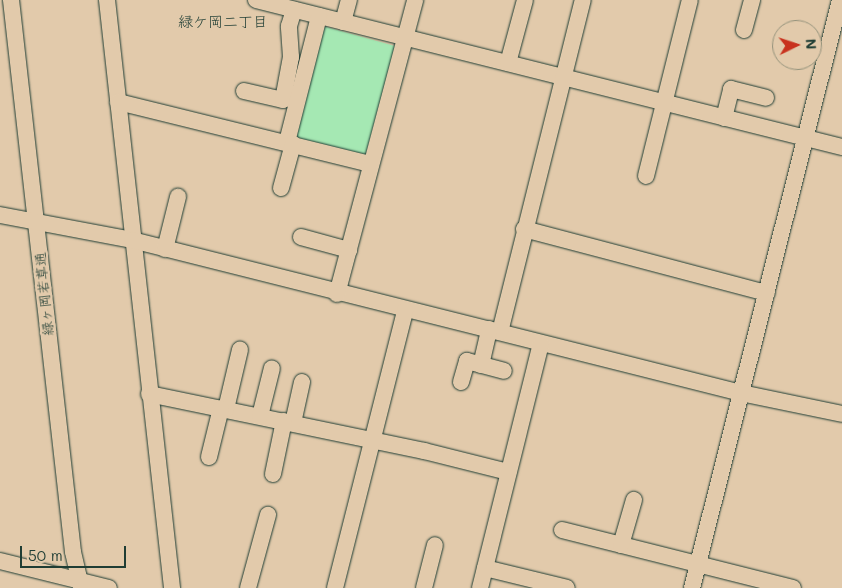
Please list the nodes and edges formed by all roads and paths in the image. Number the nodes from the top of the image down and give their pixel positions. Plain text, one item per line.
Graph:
1 (11, 0) edge
2 (107, 0) edge
3 (256, 0) edge
4 (349, 0) edge
5 (415, 0) edge
6 (525, 0) edge
7 (583, 0) edge
8 (690, 0) edge
9 (752, 0) edge
10 (839, 0) edge
11 (288, 6) edge
12 (319, 16) junction
13 (343, 22) junction
14 (744, 30) dead end
15 (406, 38) junction
16 (508, 63) junction
17 (564, 78) junction
18 (244, 90) dead end
19 (766, 98) dead end
20 (664, 101) junction
21 (118, 102) junction
22 (724, 118) junction
23 (806, 139) junction
24 (290, 143) junction
25 (842, 147) edge
26 (371, 164) junction
27 (646, 176) dead end
28 (281, 188) dead end
29 (178, 197) dead end
30 (0, 215) edge
31 (36, 220) junction
32 (524, 229) junction
33 (301, 237) dead end
34 (132, 240) junction
35 (165, 249) junction
36 (349, 250) junction
37 (767, 293) junction
38 (337, 294) junction
39 (405, 311) junction
40 (494, 330) junction
41 (541, 344) junction
42 (240, 350) dead end
43 (481, 365) junction
44 (272, 368) dead end
45 (504, 371) dead end
46 (302, 382) dead end
47 (461, 382) dead end
48 (741, 393) junction
49 (149, 394) junction
50 (224, 409) junction
51 (842, 414) edge
52 (260, 416) junction
53 (289, 422) junction
54 (373, 440) junction
55 (210, 457) dead end
56 (508, 472) junction
57 (272, 474) dead end
58 (634, 500) dead end
59 (268, 515) dead end
60 (562, 530) dead end
61 (435, 545) dead end
62 (621, 545) junction
63 (0, 561) edge
64 (698, 564) junction
65 (485, 568) junction
66 (80, 585) edge
67 (109, 588) edge
68 (172, 588) edge
69 (248, 588) edge
70 (335, 588) edge
71 (424, 588) edge
72 (480, 588) edge
73 (568, 588) edge
74 (692, 588) edge
75 (793, 588) edge

1 - 31 street, 緑ヶ岡若草通
2 - 21 street
3 - 11 street
4 - 13 street
5 - 15 street
6 - 16 street
7 - 17 street
8 - 20 street
9 - 14 street
10 - 23 street
11 - 12 street
11 - 18 street
12 - 13 street
12 - 24 street
13 - 15 street
15 - 16 street
15 - 26 street
16 - 17 street
17 - 20 street
17 - 32 street
19 - 22 street
20 - 22 street
20 - 27 street
21 - 24 street
21 - 34 street
22 - 23 street
23 - 25 street
23 - 37 street
24 - 26 street
24 - 28 street
26 - 36 street
29 - 35 street
30 - 31 street
31 - 34 street
31 - 66 street, 緑ヶ岡若草通
32 - 37 street
32 - 40 street
33 - 36 street
34 - 35 street
34 - 49 street
35 - 38 street
36 - 38 street
37 - 48 street
38 - 39 street
39 - 40 street
39 - 54 street
40 - 41 street
40 - 43 street
41 - 48 street
41 - 56 street
42 - 50 street
43 - 45 street
43 - 47 street
44 - 52 street
46 - 53 street
48 - 51 street
48 - 64 street
49 - 50 street
49 - 68 street
50 - 52 street
50 - 55 street
52 - 53 street
53 - 54 street
53 - 57 street
54 - 56 street
54 - 70 street
56 - 65 street
58 - 62 street
59 - 69 street
60 - 62 street
61 - 71 street
62 - 64 street
63 - 66 street
64 - 74 street
64 - 75 street
65 - 72 street
65 - 73 street
66 - 67 street

